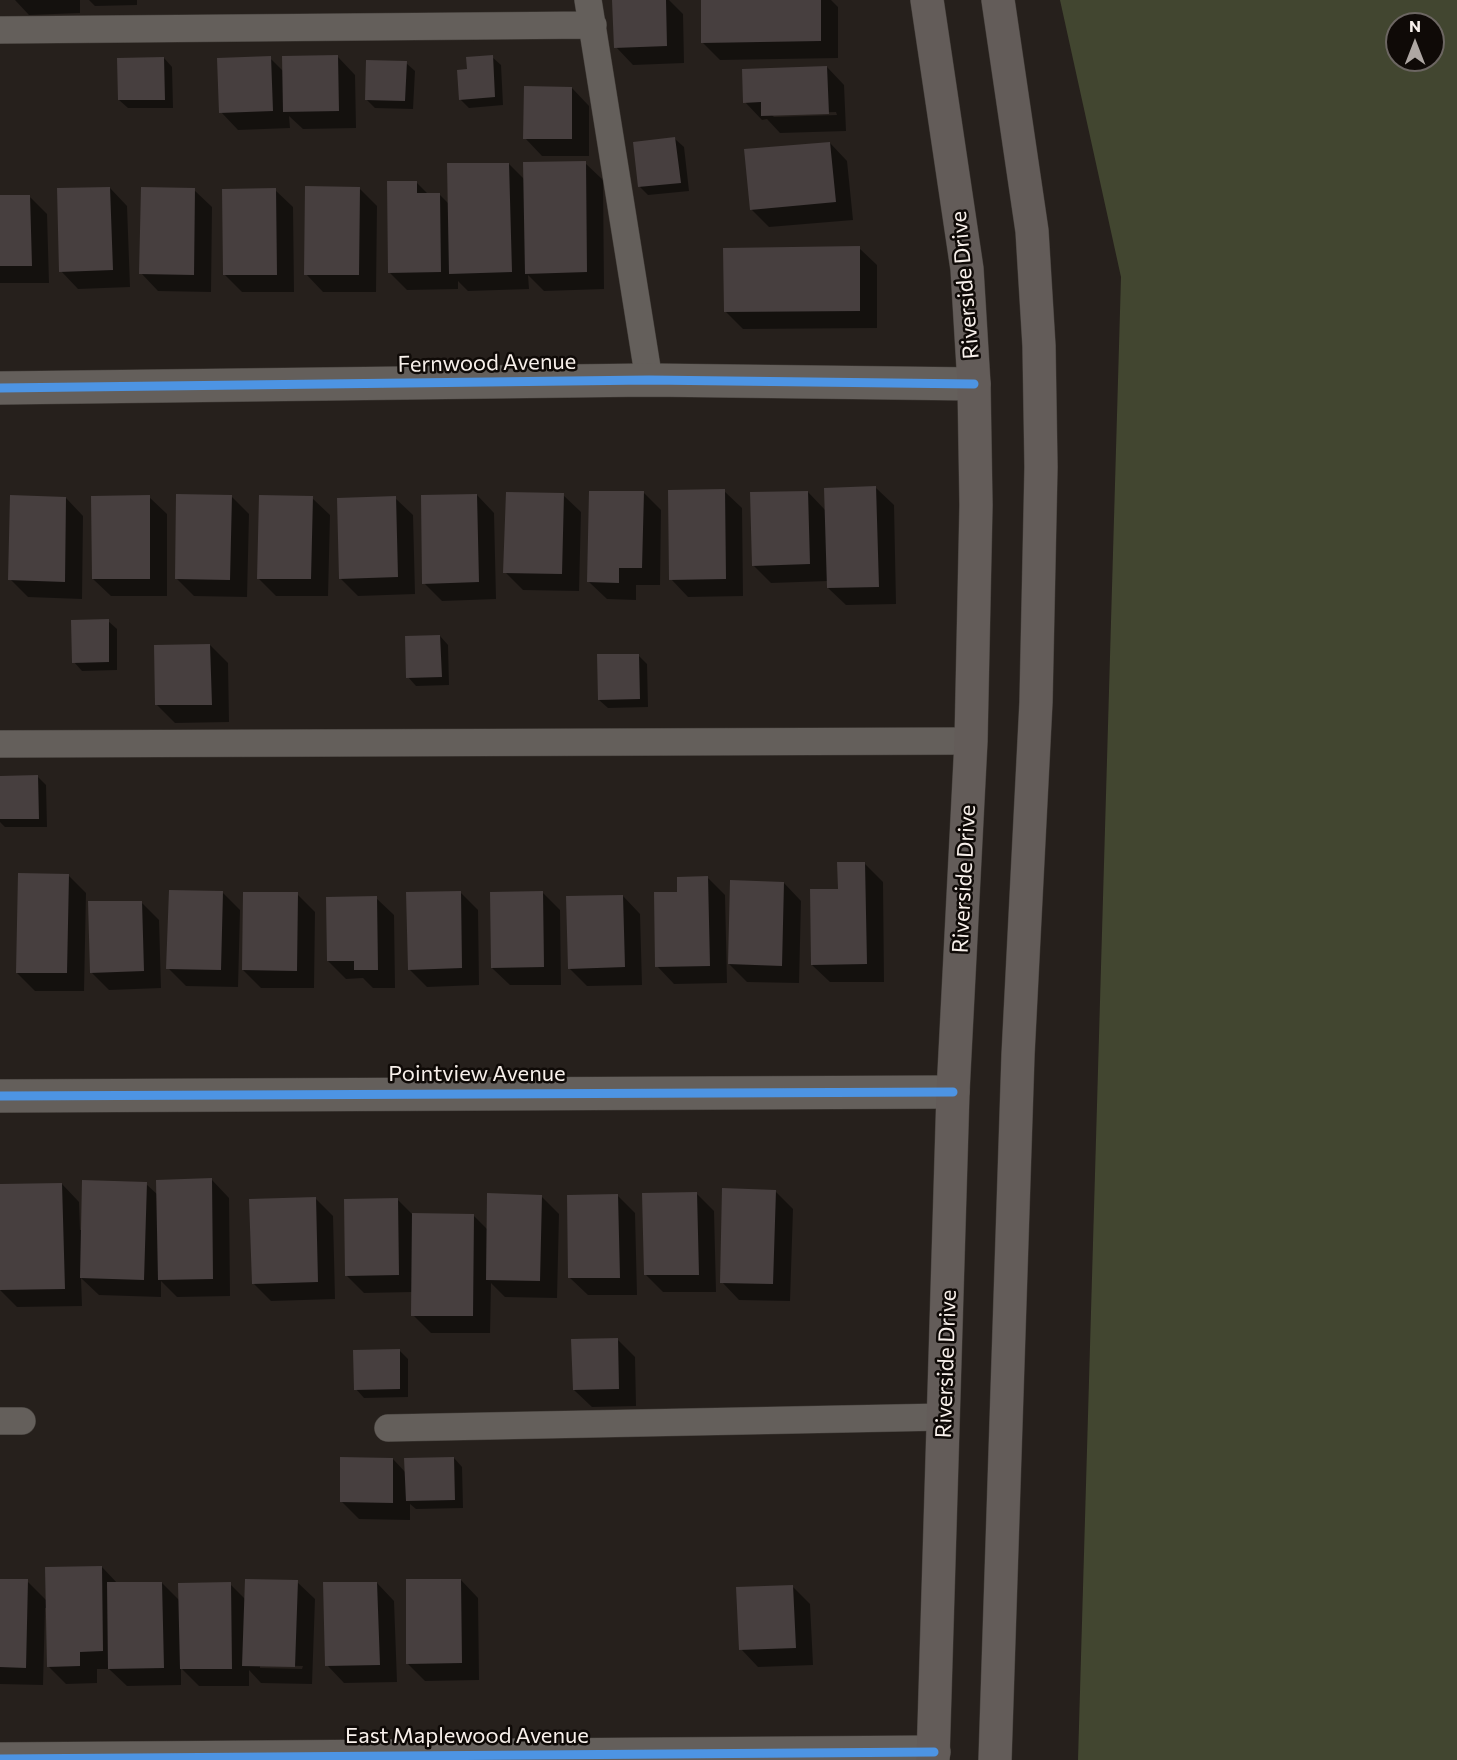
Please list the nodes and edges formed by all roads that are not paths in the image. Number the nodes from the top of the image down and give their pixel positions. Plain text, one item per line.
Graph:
1 (927, 0) edge
2 (998, 0) edge
3 (591, 13) edge
4 (0, 30) edge
5 (649, 380) junction
6 (974, 384) junction
7 (0, 388) edge
8 (971, 741) junction
9 (0, 744) edge
10 (954, 1092) junction
11 (0, 1096) edge
12 (944, 1417) junction
13 (388, 1428) dead end
14 (934, 1756) edge
15 (0, 1759) edge
16 (995, 1760) edge

1 - 6 main road, Riverside Drive
2 - 16 main road
3 - 4 lane
3 - 5 lane
5 - 6 street, Fernwood Avenue
5 - 7 street, Fernwood Avenue
6 - 8 main road, Riverside Drive
8 - 9 lane
8 - 10 main road, Riverside Drive
10 - 11 street, Pointview Avenue
10 - 12 main road, Riverside Drive
12 - 13 lane
12 - 14 main road, Riverside Drive
14 - 15 street, East Maplewood Avenue

